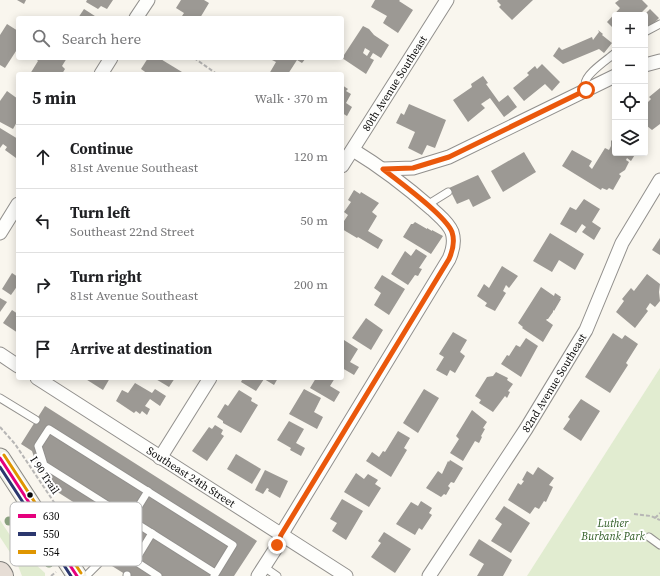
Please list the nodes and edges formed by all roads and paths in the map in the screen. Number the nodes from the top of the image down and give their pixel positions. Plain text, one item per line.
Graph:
1 (148, 0) edge
2 (446, 0) edge
3 (137, 16) edge
4 (660, 24) edge
5 (648, 30) edge
6 (612, 55) edge
7 (110, 60) edge
8 (197, 60) edge
9 (660, 61) edge
10 (648, 64) edge
11 (102, 72) edge
12 (214, 72) edge
13 (612, 77) edge
14 (586, 90) junction
15 (353, 150) junction
16 (344, 163) edge
17 (383, 169) junction
18 (660, 180) edge
19 (448, 192) dead end
20 (427, 205) junction
21 (16, 207) edge
22 (0, 233) edge
23 (0, 354) edge
24 (16, 365) edge
25 (40, 380) edge
26 (209, 380) edge
27 (0, 398) edge
28 (36, 420) dead end
29 (0, 427) edge
30 (0, 458) edge
31 (160, 458) junction
32 (148, 491) junction
33 (29, 502) edge
34 (53, 502) edge
35 (102, 502) edge
36 (141, 502) edge
37 (660, 513) edge
38 (634, 514) dead end
39 (655, 518) junction
40 (660, 520) edge
41 (142, 528) edge
42 (152, 534) junction
43 (281, 535) junction
44 (649, 536) dead end
45 (660, 544) edge
46 (142, 550) edge
47 (70, 566) edge
48 (96, 566) edge
49 (142, 566) edge
50 (57, 572) dead end
51 (261, 572) edge
52 (0, 573) edge
53 (214, 575) edge
54 (2, 576) edge
55 (52, 576) edge
56 (77, 576) edge
57 (86, 576) edge
58 (158, 576) edge
59 (278, 576) edge
60 (346, 576) edge
61 (429, 576) edge

1 - 3 street
2 - 15 street, 80th Avenue Southeast
4 - 5 lane
6 - 14 lane
7 - 11 street
8 - 12 path
9 - 10 street
13 - 14 street
14 - 17 street
15 - 16 street, 80th Avenue Southeast
15 - 17 street
17 - 20 street
18 - 61 street, 82nd Avenue Southeast
19 - 20 lane
20 - 43 street
21 - 22 street
23 - 24 street
25 - 31 street, Southeast 24th Street
26 - 31 street
27 - 28 lane
29 - 34 path, I 90 Trail
30 - 33 street
31 - 43 street, Southeast 24th Street
32 - 35 lane
32 - 36 lane
32 - 53 lane
37 - 39 path
38 - 39 path
39 - 40 path
41 - 42 lane
42 - 46 lane
42 - 53 lane
43 - 51 street
43 - 60 street, Southeast 24th Street
44 - 45 lane
47 - 56 street
48 - 57 lane
49 - 58 lane
50 - 55 path
51 - 59 lane
52 - 54 highway

